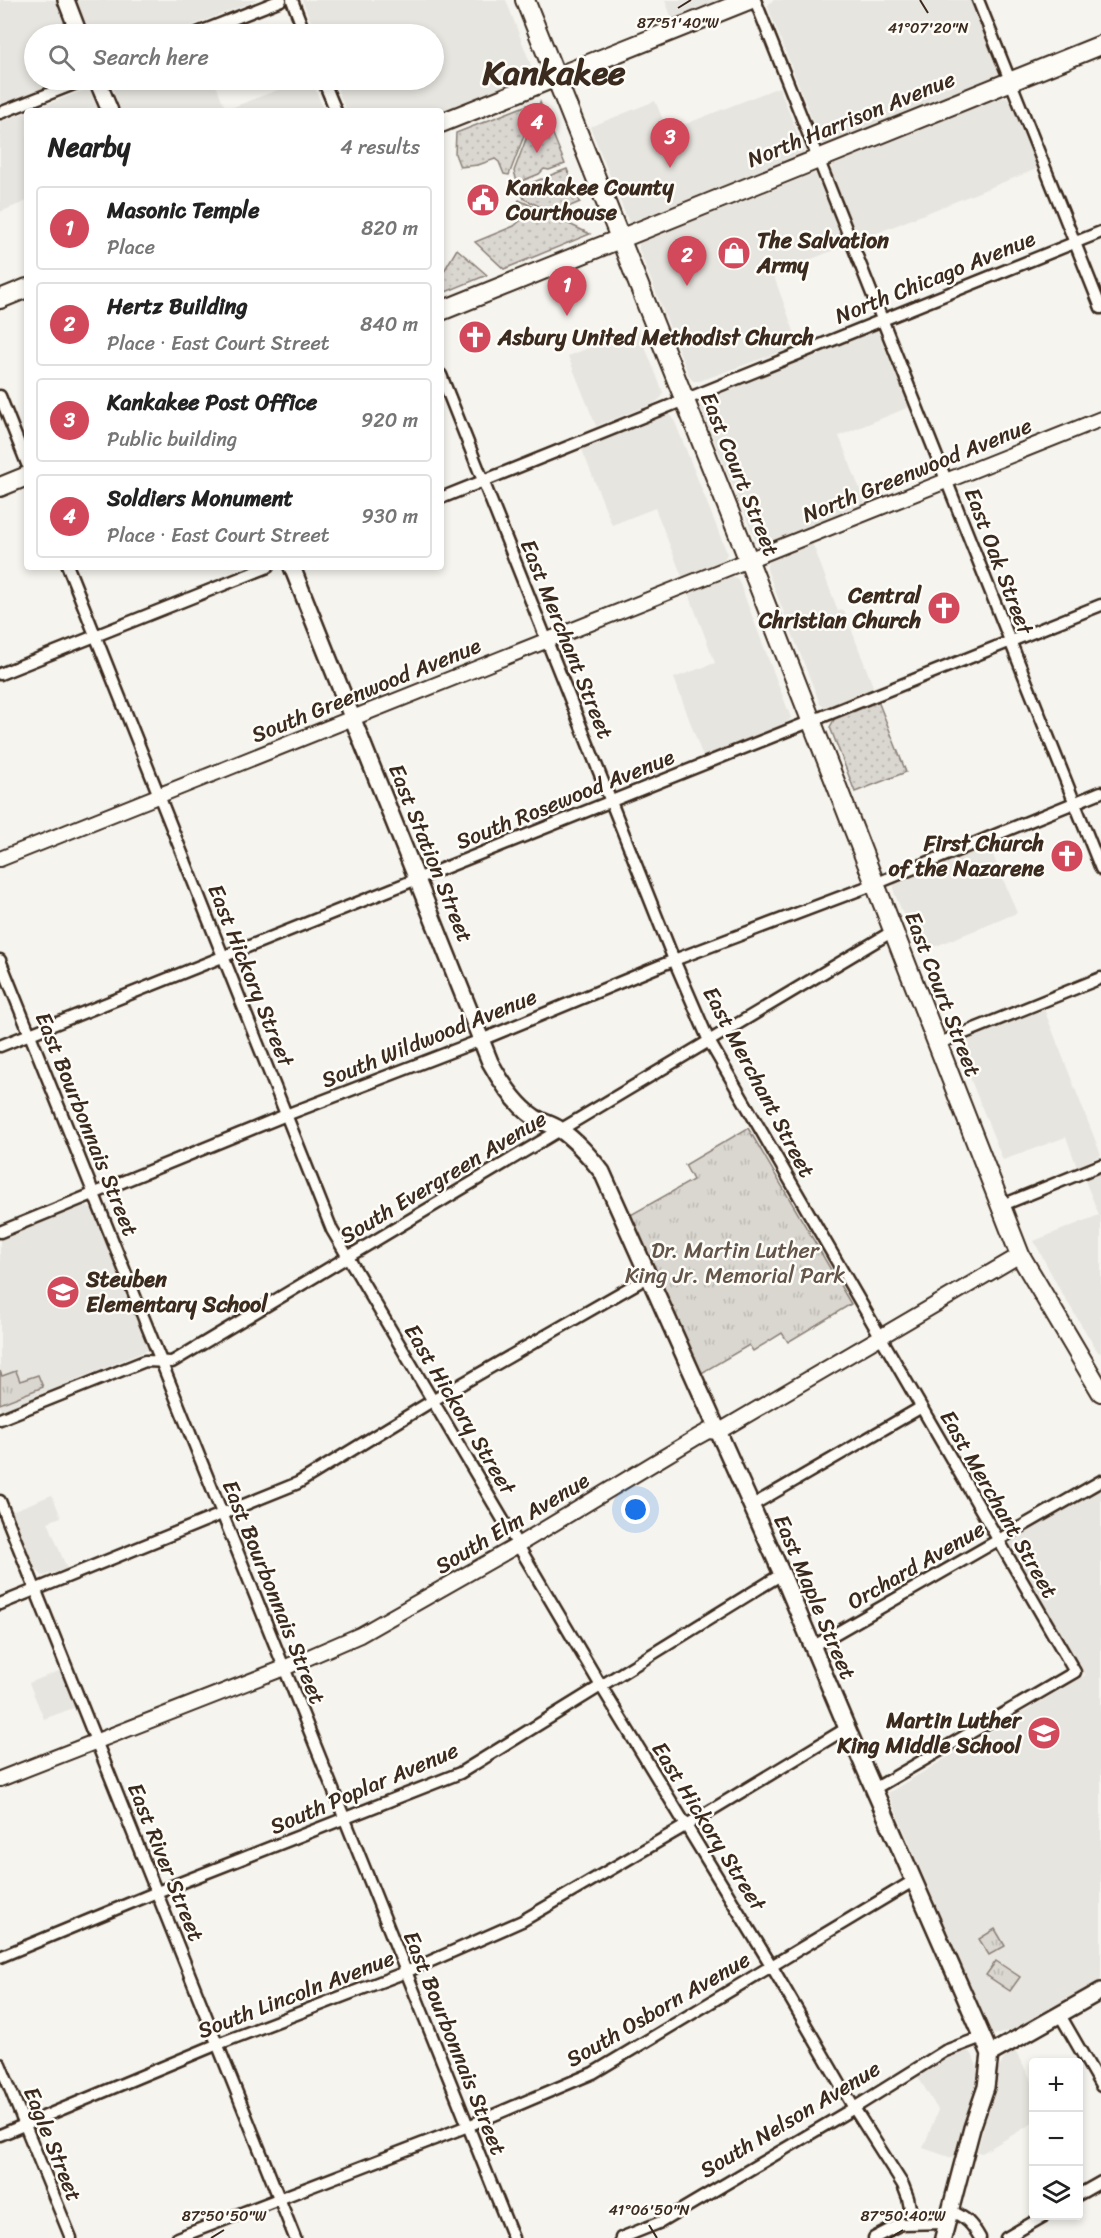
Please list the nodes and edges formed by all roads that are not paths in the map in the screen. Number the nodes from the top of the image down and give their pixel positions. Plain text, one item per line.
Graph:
1 (66, 0) edge
2 (281, 0) edge
3 (292, 0) edge
4 (525, 0) edge
5 (749, 0) edge
6 (755, 0) edge
7 (978, 0) edge
8 (76, 24) edge
9 (220, 24) edge
10 (301, 24) edge
11 (1101, 45) edge
12 (556, 77) junction
13 (1010, 80) junction
14 (59, 90) edge
15 (102, 90) edge
16 (327, 90) edge
17 (109, 108) edge
18 (335, 108) edge
19 (0, 113) edge
20 (444, 122) edge
21 (818, 158) junction
22 (1101, 232) edge
23 (620, 239) junction
24 (1075, 242) junction
25 (24, 289) edge
26 (0, 299) edge
27 (1101, 308) edge
28 (444, 310) edge
29 (882, 319) junction
30 (444, 383) edge
31 (0, 396) edge
32 (685, 401) junction
33 (1101, 419) edge
34 (24, 456) edge
35 (24, 477) edge
36 (483, 481) junction
37 (947, 481) junction
38 (0, 487) edge
39 (444, 497) edge
40 (748, 561) junction
41 (69, 570) edge
42 (261, 570) edge
43 (293, 570) edge
44 (1101, 604) edge
45 (96, 636) junction
46 (547, 640) junction
47 (1010, 642) junction
48 (0, 674) edge
49 (353, 718) junction
50 (811, 722) junction
51 (1101, 792) edge
52 (159, 796) junction
53 (611, 802) junction
54 (1074, 803) junction
55 (0, 860) edge
56 (1101, 868) edge
57 (417, 879) junction
58 (875, 884) junction
59 (893, 931) junction
60 (223, 957) junction
61 (0, 960) edge
62 (674, 960) junction
63 (1101, 978) edge
64 (30, 1034) junction
65 (482, 1040) junction
66 (710, 1041) junction
67 (937, 1044) junction
68 (0, 1046) edge
69 (286, 1116) junction
70 (560, 1130) junction
71 (1101, 1165) edge
72 (94, 1194) junction
73 (1000, 1206) junction
74 (0, 1232) edge
75 (1020, 1255) junction
76 (347, 1258) junction
77 (648, 1277) junction
78 (880, 1337) junction
79 (162, 1363) junction
80 (1098, 1382) edge
81 (432, 1401) junction
82 (920, 1408) junction
83 (0, 1419) edge
84 (718, 1432) junction
85 (1101, 1481) edge
86 (0, 1501) edge
87 (752, 1506) junction
88 (223, 1514) junction
89 (998, 1541) junction
90 (518, 1545) junction
91 (782, 1574) junction
92 (36, 1590) junction
93 (0, 1604) edge
94 (812, 1647) junction
95 (284, 1668) junction
96 (601, 1686) junction
97 (847, 1728) junction
98 (96, 1740) junction
99 (0, 1779) edge
100 (874, 1789) junction
101 (345, 1820) junction
102 (685, 1826) junction
103 (913, 1881) junction
104 (157, 1892) junction
105 (0, 1957) edge
106 (771, 1965) junction
107 (406, 1972) junction
108 (1101, 1991) edge
109 (1060, 2015) junction
110 (982, 2037) junction
111 (218, 2044) junction
112 (990, 2054) junction
113 (0, 2064) edge
114 (1101, 2086) edge
115 (855, 2108) junction
116 (24, 2126) junction
117 (468, 2126) junction
118 (0, 2135) edge
119 (1101, 2182) edge
120 (1083, 2192) edge
121 (279, 2197) junction
122 (1037, 2220) edge
123 (913, 2223) junction
124 (947, 2224) edge
125 (71, 2238) edge
126 (177, 2238) edge
127 (295, 2238) edge
128 (513, 2238) edge
129 (621, 2238) edge
130 (874, 2238) edge
131 (980, 2238) edge
132 (1006, 2238) edge

1 - 8 main road
2 - 9 street
3 - 10 street
4 - 12 main road, East Court Street
5 - 12 main road
6 - 21 street, East Oak Street
7 - 13 street
11 - 13 main road, North Harrison Avenue
12 - 20 main road
12 - 23 main road, East Court Street
13 - 21 main road, North Harrison Avenue
13 - 24 street
14 - 19 street
15 - 17 main road
16 - 18 street
21 - 23 main road, North Harrison Avenue
21 - 29 street, East Oak Street
22 - 24 street, North Chicago Avenue
23 - 28 main road, North Harrison Avenue
23 - 32 main road, East Court Street
24 - 27 street
24 - 29 street, North Chicago Avenue
25 - 26 main road
29 - 32 street, North Chicago Avenue
29 - 37 street, East Oak Street
30 - 36 street, East Merchant Street
31 - 34 street
32 - 36 street, North Chicago Avenue
32 - 40 main road, East Court Street
33 - 37 street, North Greenwood Avenue
35 - 38 main road
36 - 39 street, North Chicago Avenue
36 - 46 street, East Merchant Street
37 - 40 street, North Greenwood Avenue
37 - 47 street, East Oak Street
40 - 46 street, South Greenwood Avenue
40 - 50 main road, East Court Street
41 - 45 street, East Hickory Street
42 - 45 street
43 - 49 main road, East Station Street
44 - 47 street, South Rosewood Avenue
45 - 48 street
45 - 52 street, East Hickory Street
46 - 49 street, South Greenwood Avenue
46 - 53 street, East Merchant Street
47 - 50 street, South Rosewood Avenue
47 - 54 street, East Oak Street
49 - 52 street, South Greenwood Avenue
49 - 57 main road, East Station Street
50 - 53 street, South Rosewood Avenue
50 - 58 main road, East Court Street
51 - 54 street, South Wildwood Avenue
52 - 55 street, South Greenwood Avenue
52 - 60 street, East Hickory Street
53 - 57 street, South Rosewood Avenue
53 - 62 street, East Merchant Street
54 - 56 street, East Oak Street
54 - 58 street, South Wildwood Avenue
57 - 60 street, South Rosewood Avenue
57 - 65 main road, East Station Street
58 - 59 main road, East Court Street
58 - 62 street, South Wildwood Avenue
59 - 66 street, South Evergreen Avenue
59 - 67 main road, East Court Street
60 - 64 street, South Rosewood Avenue
60 - 69 street, East Hickory Street
61 - 64 street, East Bourbonnais Street
62 - 65 street, South Wildwood Avenue
62 - 66 street, East Merchant Street
63 - 67 street
64 - 68 street, South Rosewood Avenue
64 - 72 street, East Bourbonnais Street
65 - 69 street, South Wildwood Avenue
65 - 70 main road, East Station Street
66 - 70 street, South Evergreen Avenue
66 - 78 street, East Merchant Street
67 - 73 main road, East Court Street
69 - 72 street, South Wildwood Avenue
69 - 76 street, East Hickory Street
70 - 76 street, South Evergreen Avenue
70 - 77 main road, East Maple Street
71 - 73 street
72 - 74 street, South Wildwood Avenue
72 - 79 street, East Bourbonnais Street
73 - 75 main road, East Court Street
75 - 78 street, South Elm Avenue
75 - 80 main road, East Court Street
76 - 79 street, South Evergreen Avenue
76 - 81 street, East Hickory Street
77 - 81 street
77 - 84 main road, East Maple Street
78 - 82 street, East Merchant Street
78 - 84 street, South Elm Avenue
79 - 83 street, South Evergreen Avenue
79 - 88 street, East Bourbonnais Street
81 - 88 street
81 - 90 street, East Hickory Street
82 - 87 street
82 - 89 street, East Merchant Street
84 - 87 main road, East Maple Street
84 - 90 street, South Elm Avenue
85 - 89 street, Orchard Avenue
86 - 92 street, East River Street
87 - 91 main road, East Maple Street
88 - 92 street
88 - 95 street, East Bourbonnais Street
89 - 94 street, Orchard Avenue
89 - 100 street, East Merchant Street
90 - 95 street, South Elm Avenue
90 - 96 street, East Hickory Street
91 - 94 main road, East Maple Street
91 - 96 street, South Poplar Avenue
92 - 93 street
92 - 98 street, East River Street
94 - 97 main road, East Maple Street
95 - 98 street, South Elm Avenue
95 - 101 street, East Bourbonnais Street
96 - 101 street, South Poplar Avenue
96 - 102 street, East Hickory Street
97 - 100 main road, East Maple Street
97 - 102 street, South Lincoln Avenue
98 - 99 street, South Elm Avenue
98 - 104 street, East River Street
100 - 103 main road, East Maple Street
101 - 104 street, South Poplar Avenue
101 - 107 street, East Bourbonnais Street
102 - 106 street, East Hickory Street
102 - 107 street, South Lincoln Avenue
103 - 106 street, South Osborn Avenue
103 - 110 main road, East Maple Street
104 - 105 street, South Poplar Avenue
104 - 111 street, East River Street
106 - 115 street, East Hickory Street
106 - 117 street, South Osborn Avenue
107 - 111 street, South Lincoln Avenue
107 - 117 street, East Bourbonnais Street
108 - 109 main road
109 - 112 main road
109 - 114 street
110 - 112 main road, East Maple Street
110 - 115 street, South Nelson Avenue
111 - 116 street, South Lincoln Avenue
111 - 121 street, East River Street
112 - 124 main road
113 - 116 street, Eagle Street
115 - 123 street, East Hickory Street
115 - 129 street, South Nelson Avenue
116 - 118 street, South Lincoln Avenue
116 - 125 street, Eagle Street
117 - 121 street, South Osborn Avenue
117 - 128 street, East Bourbonnais Street
119 - 120 street
121 - 126 street, South Osborn Avenue
121 - 127 street, East River Street
122 - 132 street
123 - 124 street
123 - 130 street
124 - 131 street

